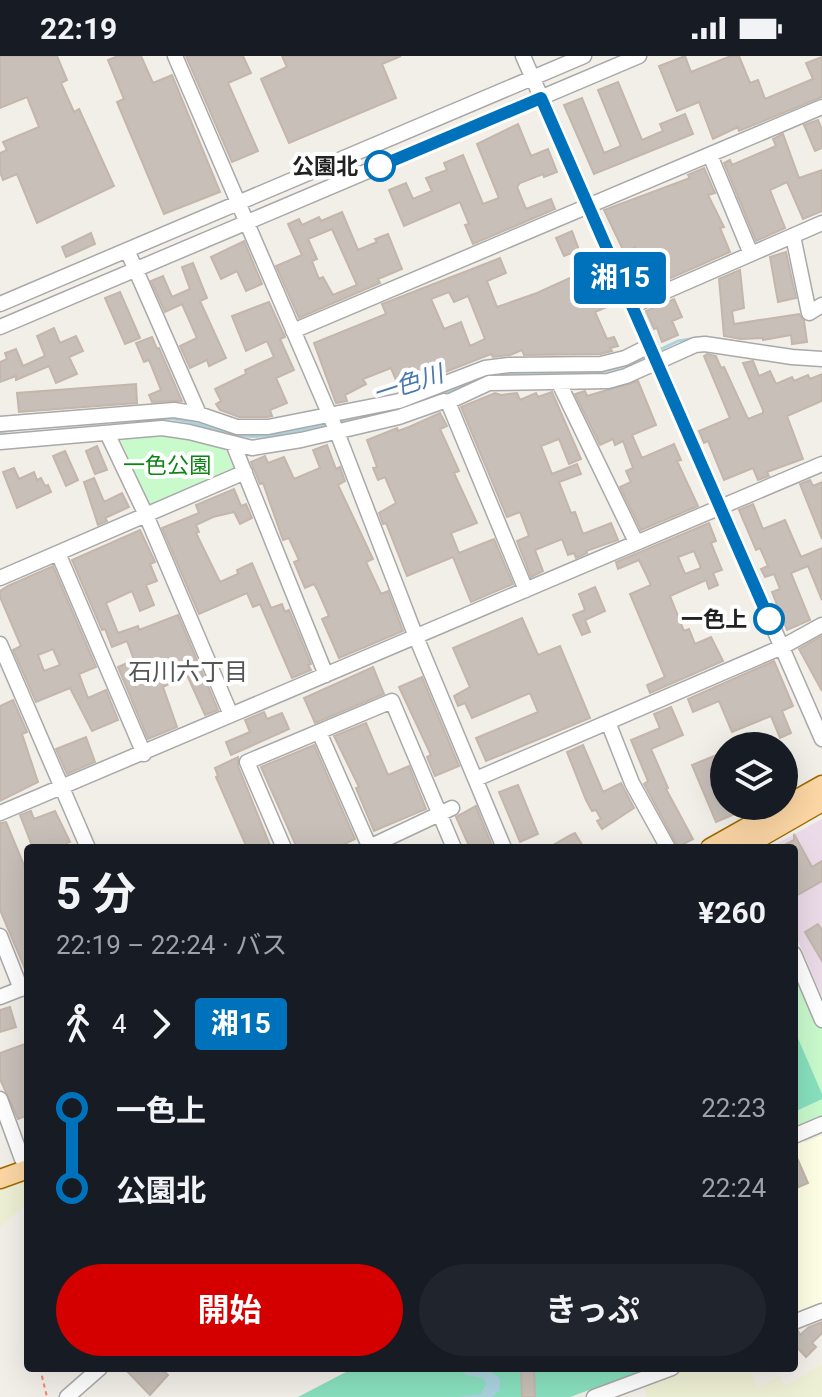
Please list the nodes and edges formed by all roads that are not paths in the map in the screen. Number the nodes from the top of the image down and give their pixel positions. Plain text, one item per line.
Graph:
1 (175, 56) edge
2 (523, 56) edge
3 (584, 56) edge
4 (639, 56) edge
5 (532, 78) junction
6 (541, 98) junction
7 (822, 107) edge
8 (710, 155) junction
9 (238, 203) junction
10 (589, 207) junction
11 (246, 222) junction
12 (822, 223) edge
13 (793, 236) junction
14 (127, 250) junction
15 (751, 254) junction
16 (135, 269) junction
17 (0, 304) edge
18 (822, 305) edge
19 (632, 306) junction
20 (0, 327) edge
21 (293, 331) junction
22 (653, 355) junction
23 (822, 359) edge
24 (559, 383) junction
25 (448, 402) junction
26 (199, 414) junction
27 (0, 424) edge
28 (333, 424) junction
29 (107, 433) junction
30 (0, 442) edge
31 (234, 446) junction
32 (822, 464) edge
33 (245, 472) junction
34 (720, 506) junction
35 (146, 515) junction
36 (636, 542) junction
37 (58, 553) junction
38 (0, 578) edge
39 (526, 590) junction
40 (822, 625) edge
41 (416, 637) junction
42 (0, 644) edge
43 (782, 647) junction
44 (326, 675) junction
45 (231, 715) junction
46 (608, 722) junction
47 (319, 732) junction
48 (822, 739) edge
49 (144, 754) junction
50 (476, 779) junction
51 (822, 785) edge
52 (62, 788) junction
53 (822, 802) edge
54 (446, 811) junction
55 (0, 813) edge
56 (86, 844) edge
57 (282, 844) edge
58 (367, 844) edge
59 (377, 844) edge
60 (453, 844) edge
61 (502, 844) edge
62 (666, 844) edge
63 (743, 844) edge
64 (0, 936) edge
65 (798, 963) edge
66 (24, 988) edge
67 (0, 997) edge
68 (822, 1020) edge
69 (0, 1099) edge
70 (822, 1124) edge
71 (798, 1134) edge
72 (24, 1156) edge
73 (24, 1161) edge
74 (24, 1162) edge
75 (0, 1166) edge
76 (0, 1179) edge
77 (822, 1311) edge
78 (798, 1320) edge
79 (95, 1372) edge
80 (661, 1372) edge
81 (67, 1397) edge
82 (594, 1397) edge

1 - 9 street
2 - 5 street
3 - 5 street
4 - 6 street
5 - 6 street
5 - 9 street
6 - 10 street
6 - 11 street
7 - 8 street
8 - 10 street
8 - 15 street
9 - 11 street
9 - 14 street
10 - 19 street
10 - 21 street
11 - 16 street
11 - 21 street
12 - 13 street
13 - 15 street
13 - 18 street
14 - 16 street
14 - 17 street
15 - 19 street
16 - 20 street
16 - 26 street
19 - 22 street
21 - 28 street
22 - 23 street
22 - 24 street
22 - 28 street
22 - 34 street
24 - 25 street
24 - 36 street
25 - 28 street
25 - 39 street
26 - 27 street
26 - 28 street
28 - 31 street
28 - 41 street
29 - 30 street
29 - 31 street
29 - 35 street
31 - 33 street
32 - 34 street
33 - 35 street
33 - 44 street
34 - 36 street
34 - 43 street
35 - 37 street
35 - 45 street
36 - 39 street
37 - 38 street
37 - 49 street
39 - 41 street
40 - 43 street
41 - 44 street
41 - 50 street
42 - 52 street
43 - 46 street
43 - 48 street
44 - 45 street
45 - 49 street
46 - 50 street
46 - 62 street
47 - 54 street
47 - 57 street
47 - 58 street
49 - 52 street
50 - 61 street
51 - 63 main road
52 - 55 street
52 - 56 street
53 - 63 main road
54 - 59 street
54 - 60 street
64 - 66 street
65 - 68 street
66 - 67 street
69 - 72 street
70 - 71 street
73 - 75 main road
74 - 76 main road
77 - 78 street
79 - 81 street
80 - 82 street

